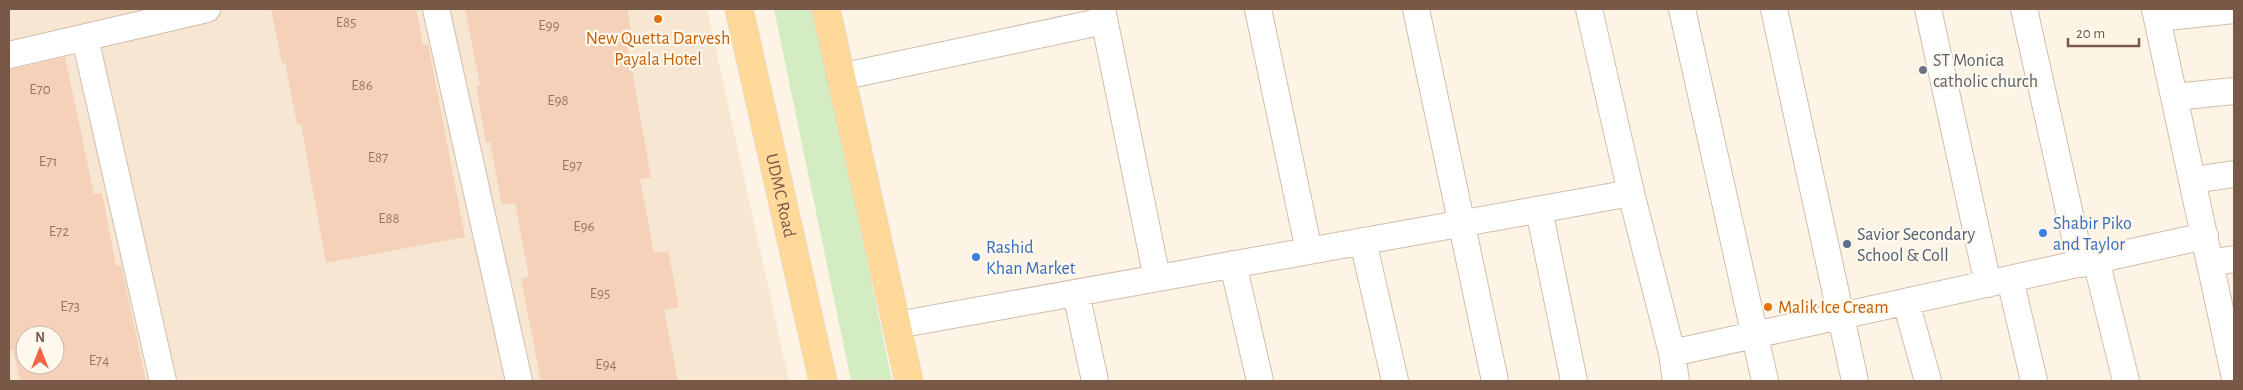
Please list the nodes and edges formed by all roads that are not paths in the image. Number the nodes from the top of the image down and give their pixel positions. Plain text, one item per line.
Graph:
1 (206, 9) edge
2 (436, 9) edge
3 (739, 9) edge
4 (826, 9) edge
5 (1258, 9) edge
6 (1416, 9) edge
7 (1590, 9) edge
8 (1682, 9) edge
9 (1774, 9) edge
10 (1928, 9) edge
11 (2024, 9) edge
12 (2234, 10) edge
13 (2156, 14) edge
14 (1103, 15) edge
15 (86, 38) junction
16 (9, 55) edge
17 (840, 77) junction
18 (2234, 90) edge
19 (2174, 97) junction
20 (2234, 174) edge
21 (2193, 180) junction
22 (1631, 193) junction
23 (1539, 210) junction
24 (1462, 223) junction
25 (2205, 236) junction
26 (1363, 241) junction
27 (1309, 251) junction
28 (2223, 261) edge
29 (2088, 262) junction
30 (1233, 264) junction
31 (1157, 278) junction
32 (1999, 282) junction
33 (1076, 293) junction
34 (1906, 302) junction
35 (1842, 316) junction
36 (896, 325) junction
37 (1755, 335) junction
38 (2231, 345) edge
39 (1672, 354) junction
40 (2234, 374) edge
41 (163, 381) edge
42 (519, 381) edge
43 (823, 381) edge
44 (909, 381) edge
45 (1095, 381) edge
46 (1260, 381) edge
47 (1395, 381) edge
48 (1495, 381) edge
49 (1574, 381) edge
50 (1676, 381) edge
51 (1765, 381) edge
52 (1855, 381) edge
53 (1928, 381) edge
54 (2034, 381) edge
55 (2126, 381) edge

1 - 15 street
2 - 42 street
3 - 43 main road, UDMC Road
4 - 17 main road
5 - 27 street
6 - 24 street
7 - 22 street
8 - 37 street
9 - 35 street
10 - 32 street
11 - 29 street
12 - 13 street
13 - 19 street
14 - 17 street
14 - 31 street
15 - 16 street
15 - 41 street
17 - 36 main road
18 - 19 street
19 - 21 street
20 - 21 street
21 - 25 street
22 - 23 street
22 - 39 street
23 - 24 street
23 - 49 street
24 - 26 street
24 - 48 street
25 - 28 street
25 - 29 street
26 - 27 street
26 - 47 street
27 - 30 street
28 - 38 street
29 - 32 street
29 - 55 street
30 - 31 street
30 - 46 street
31 - 33 street
32 - 34 street
32 - 54 street
33 - 36 street
33 - 45 street
34 - 35 street
34 - 53 street
35 - 37 street
35 - 52 street
36 - 44 main road
37 - 39 street
37 - 51 street
38 - 40 street
39 - 50 street

